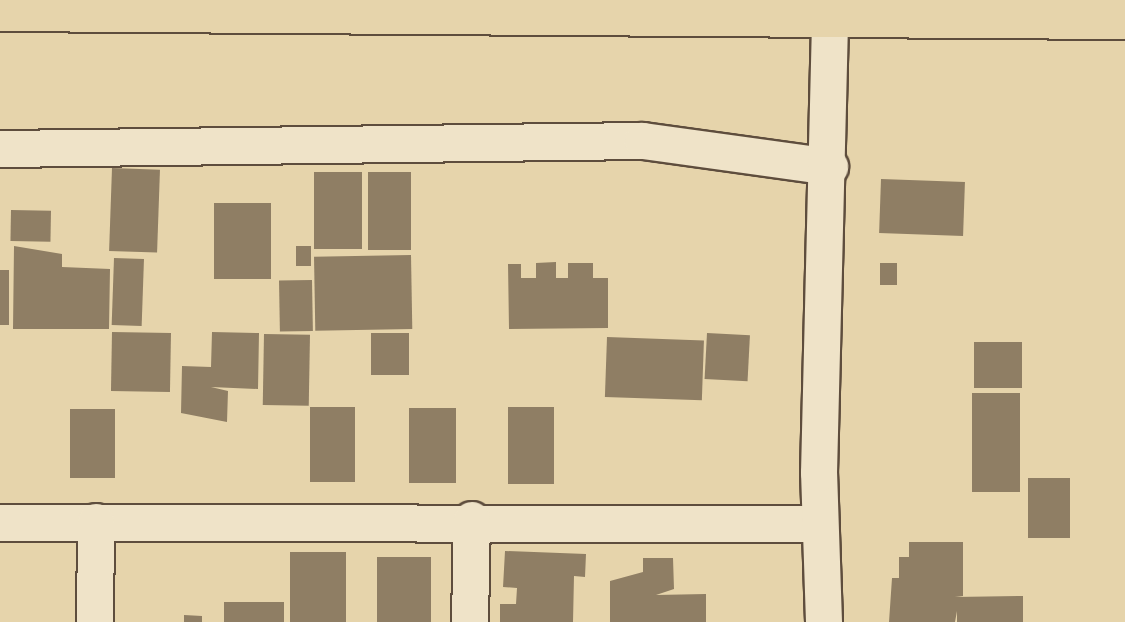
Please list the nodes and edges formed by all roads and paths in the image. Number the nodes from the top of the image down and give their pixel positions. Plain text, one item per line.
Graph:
1 (78, 4) edge
2 (0, 9) edge
3 (830, 12) junction
4 (1125, 17) edge
5 (0, 149) edge
6 (830, 167) junction
7 (472, 520) junction
8 (96, 522) junction
9 (0, 523) edge
10 (820, 524) junction
11 (95, 622) edge
12 (470, 622) edge
13 (824, 622) edge

1 - 2 main road
1 - 3 main road
3 - 4 main road
3 - 6 street
5 - 6 street
6 - 10 street
7 - 8 street
7 - 10 street
7 - 12 street
8 - 9 street
8 - 11 street
10 - 13 street

